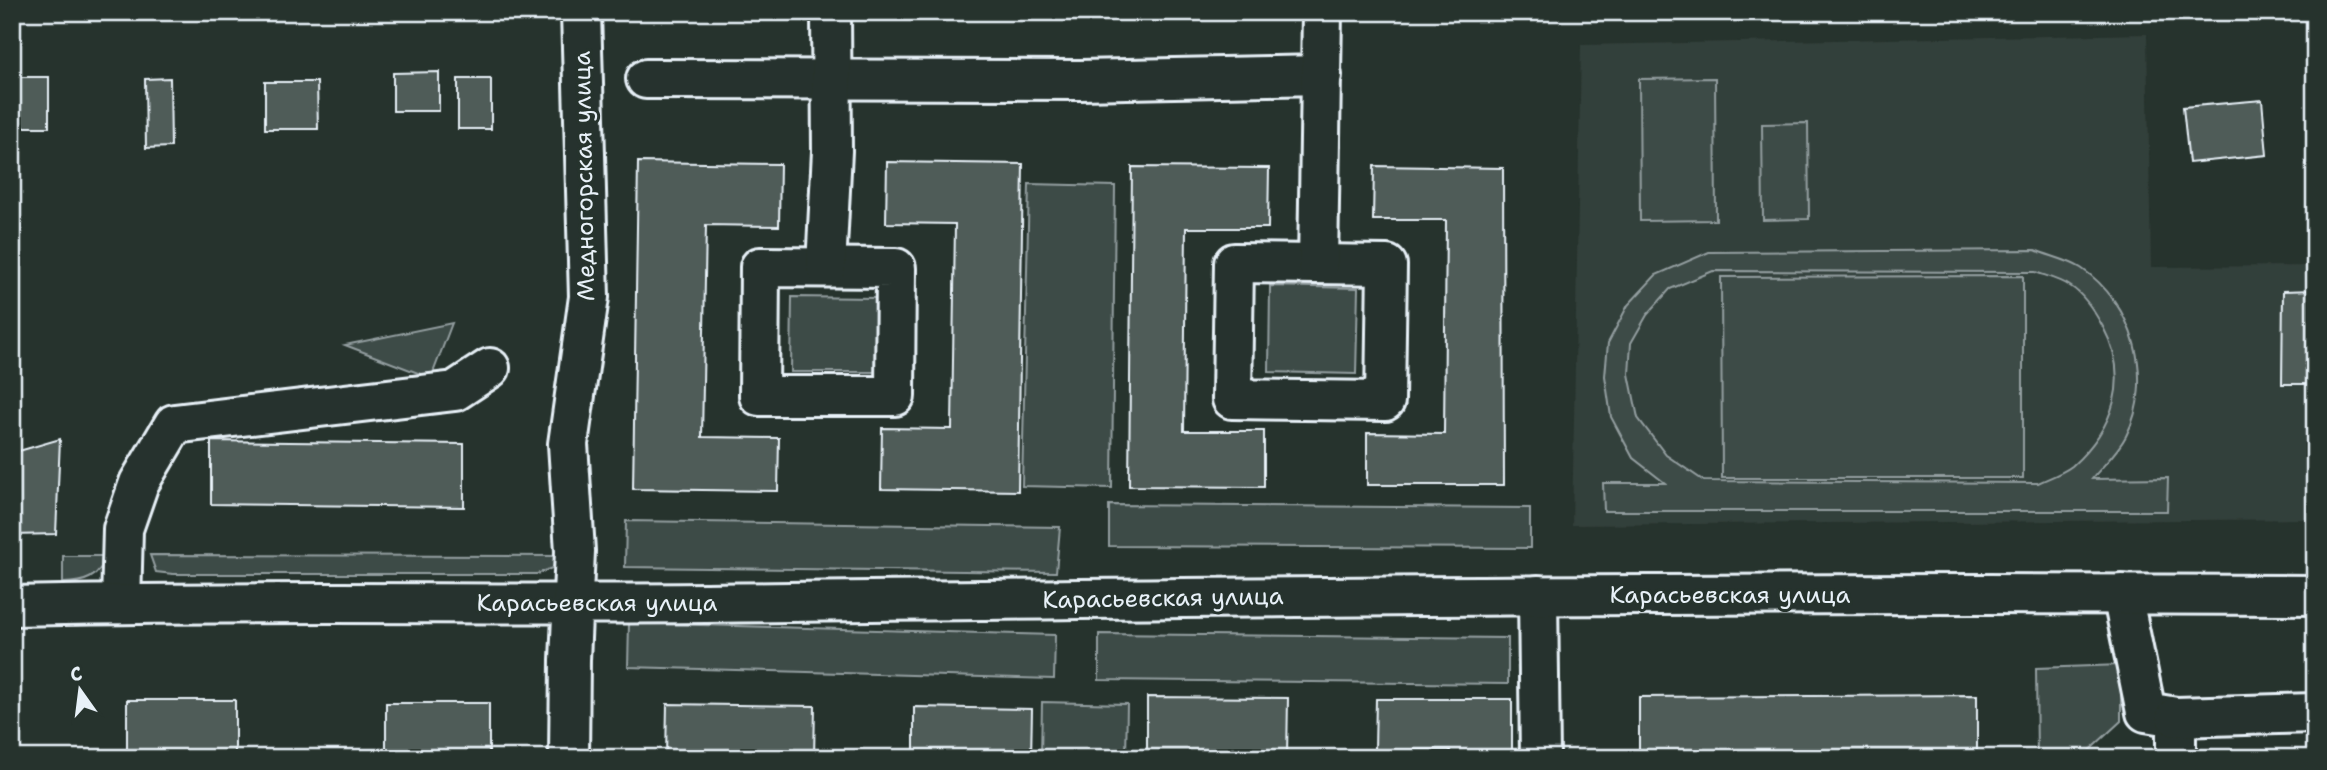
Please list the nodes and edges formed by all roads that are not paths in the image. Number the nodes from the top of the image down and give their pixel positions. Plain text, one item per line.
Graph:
1 (581, 12) edge
2 (831, 12) edge
3 (1322, 12) edge
4 (1322, 75) junction
5 (646, 79) dead end
6 (831, 80) junction
7 (1318, 264) junction
8 (826, 267) junction
9 (490, 368) dead end
10 (1538, 594) junction
11 (2122, 594) junction
12 (2315, 595) edge
13 (121, 604) junction
14 (573, 604) junction
15 (12, 606) edge
16 (2315, 713) edge
17 (2176, 717) junction
18 (569, 758) edge
19 (1541, 758) edge
20 (2176, 758) edge

1 - 14 street, Медногорская улица
2 - 6 street
3 - 4 street
4 - 6 street
4 - 7 street
5 - 6 street
6 - 8 street
7 - 7 street
8 - 8 street
9 - 13 street
10 - 11 street, Карасьевская улица
10 - 14 street, Карасьевская улица
10 - 19 street
11 - 12 street, Карасьевская улица
11 - 17 street
13 - 14 street, Карасьевская улица
13 - 15 street, Карасьевская улица
14 - 18 street, Медногорская улица
16 - 17 street
17 - 20 street

